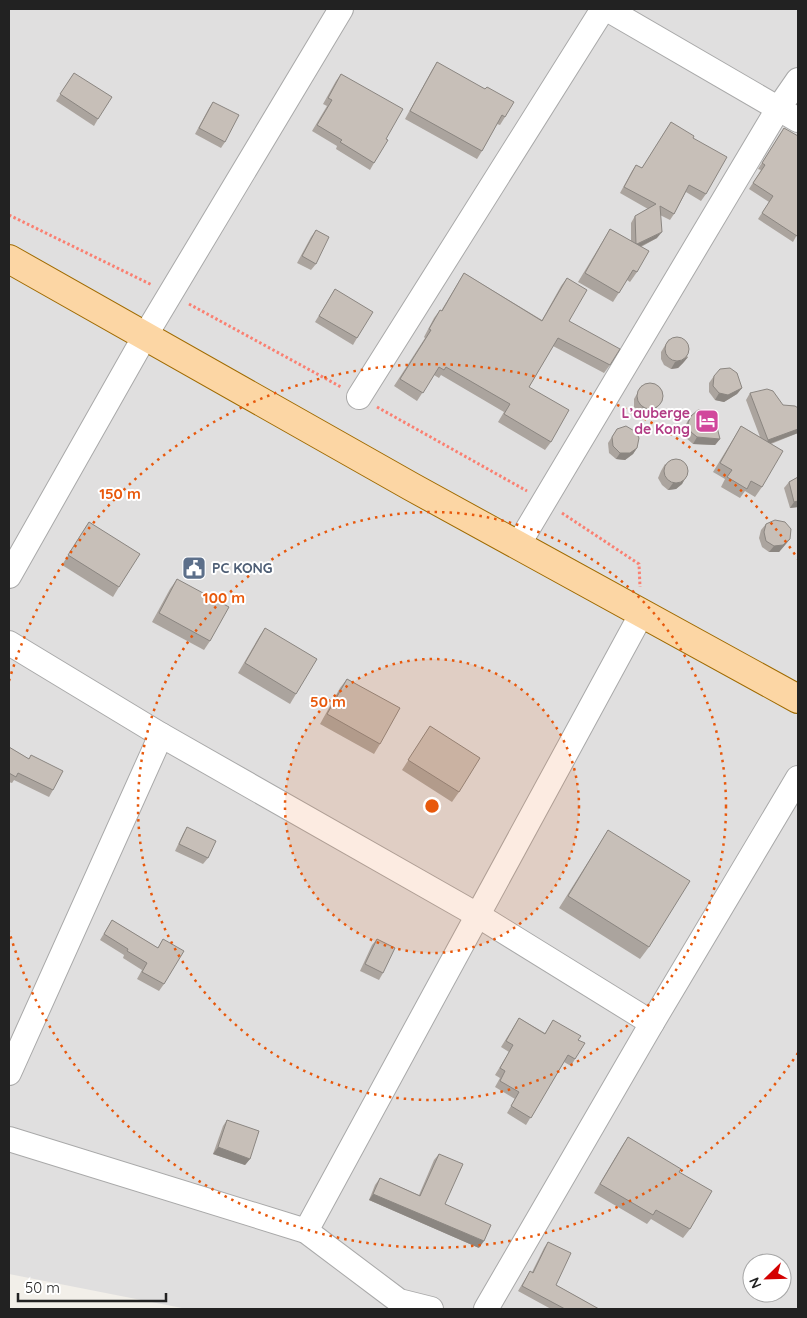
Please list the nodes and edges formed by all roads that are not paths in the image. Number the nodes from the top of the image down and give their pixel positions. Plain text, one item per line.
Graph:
1 (341, 9) edge
2 (603, 9) edge
3 (607, 9) edge
4 (798, 80) edge
5 (788, 114) edge
6 (9, 259) edge
7 (145, 336) junction
8 (358, 397) dead end
9 (518, 545) junction
10 (9, 576) edge
11 (642, 613) junction
12 (9, 643) edge
13 (798, 699) edge
14 (161, 735) junction
15 (798, 778) edge
16 (479, 916) junction
17 (652, 1023) junction
18 (9, 1073) edge
19 (9, 1139) edge
20 (306, 1231) junction
21 (431, 1309) edge
22 (486, 1309) edge

1 - 7 street
2 - 8 street
3 - 5 street
4 - 5 street
5 - 9 street
6 - 7 main road
7 - 9 main road
7 - 10 street
9 - 11 main road
11 - 13 main road
11 - 16 street
12 - 14 street
14 - 16 street
14 - 18 street
15 - 17 street
16 - 17 street
16 - 20 street
17 - 22 street
19 - 20 street
20 - 21 street

